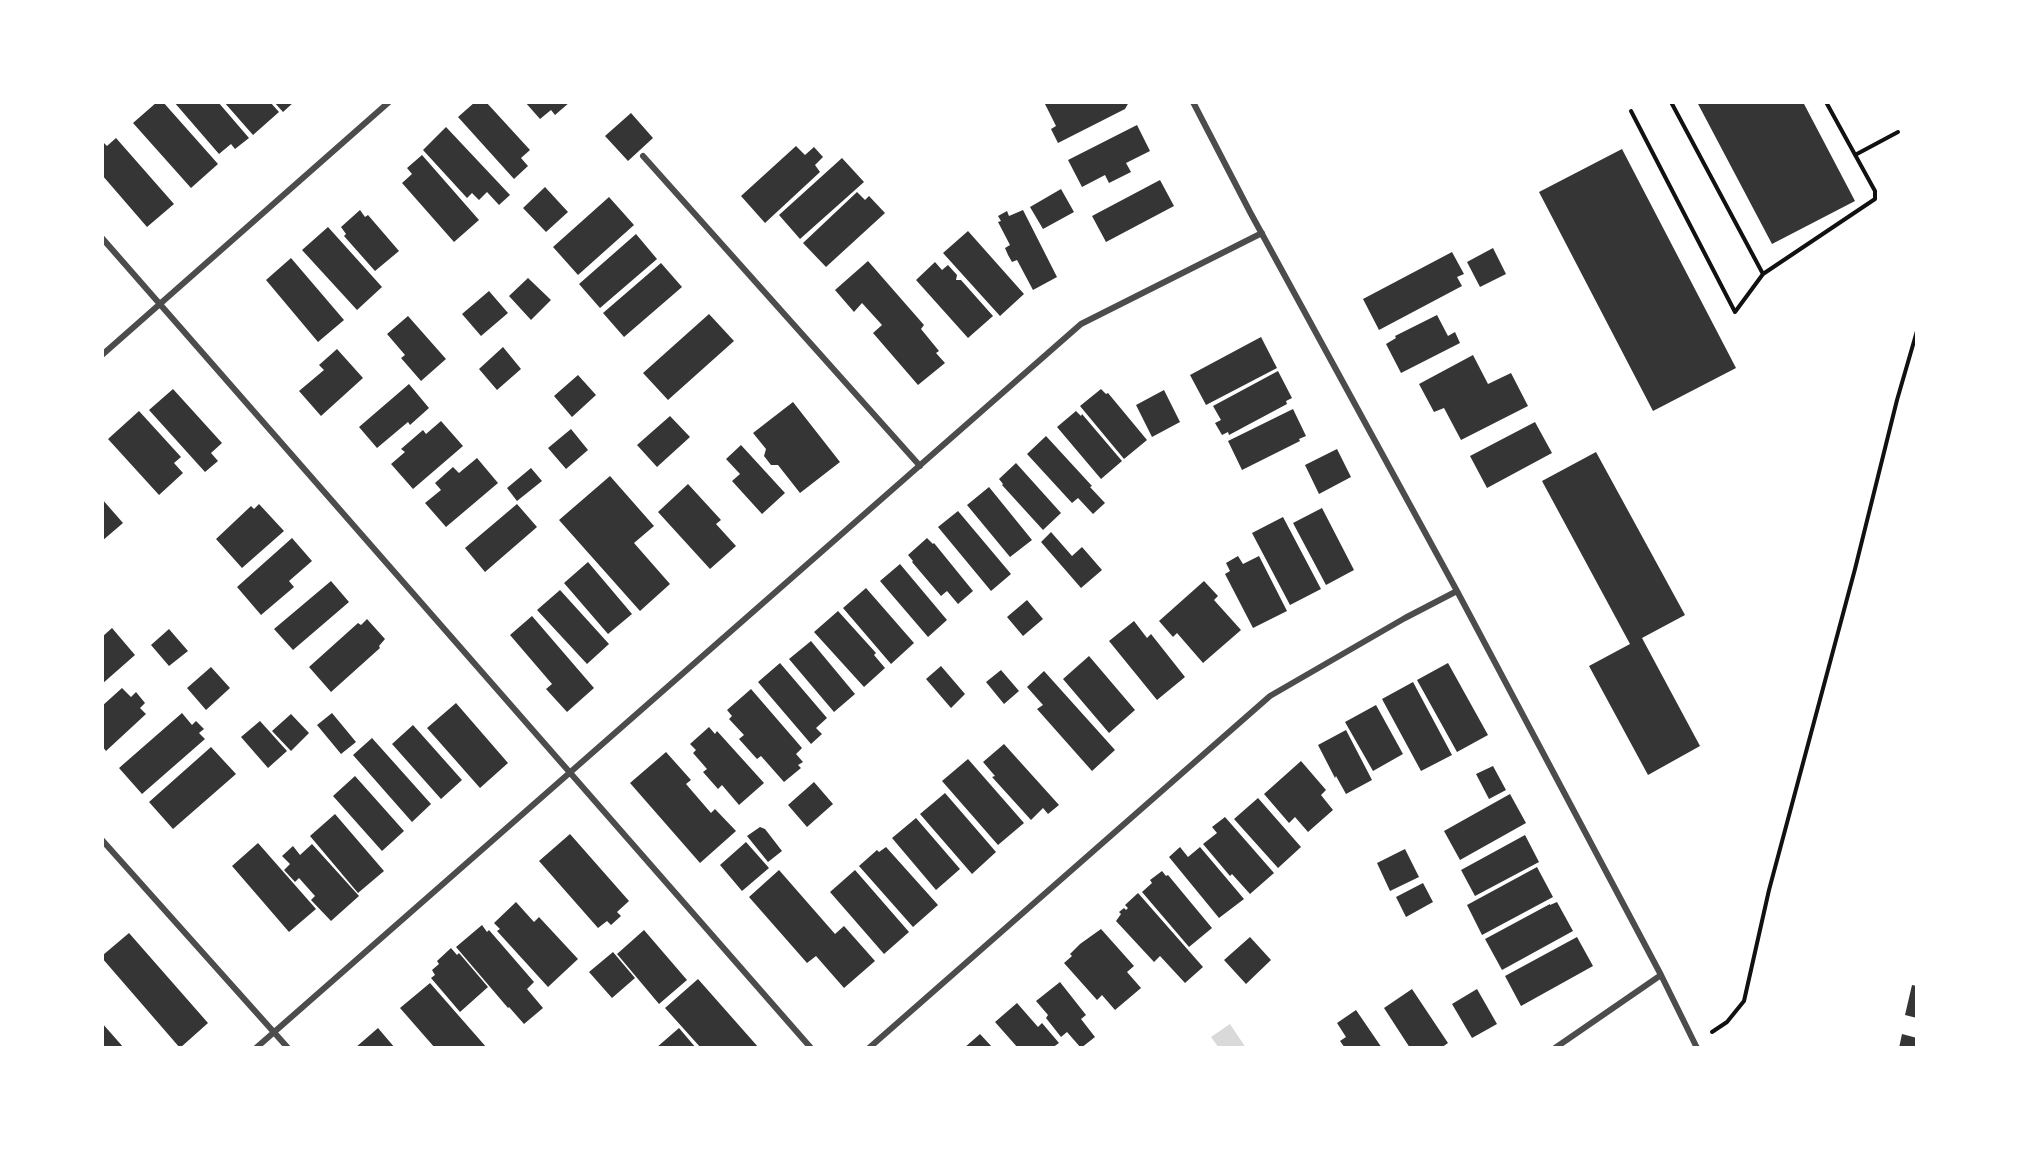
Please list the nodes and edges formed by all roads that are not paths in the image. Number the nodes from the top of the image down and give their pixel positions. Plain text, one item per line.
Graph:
1 (389, 102) edge
2 (1193, 102) edge
3 (643, 156) dead end
4 (1262, 233) junction
5 (102, 238) edge
6 (159, 304) junction
7 (102, 355) edge
8 (920, 466) junction
9 (1457, 591) junction
10 (570, 773) junction
11 (102, 840) edge
12 (1661, 975) junction
13 (274, 1032) junction
14 (1696, 1046) edge
15 (256, 1048) edge
16 (288, 1048) edge
17 (811, 1048) edge
18 (869, 1048) edge
19 (1555, 1048) edge

1 - 6 street
2 - 4 street
3 - 8 street
4 - 8 street
4 - 9 street
5 - 6 street
6 - 7 street
6 - 10 street
8 - 10 street
9 - 12 street
9 - 18 street
10 - 13 street
10 - 17 street
11 - 13 street
12 - 14 street
12 - 19 street
13 - 15 street
13 - 16 street

